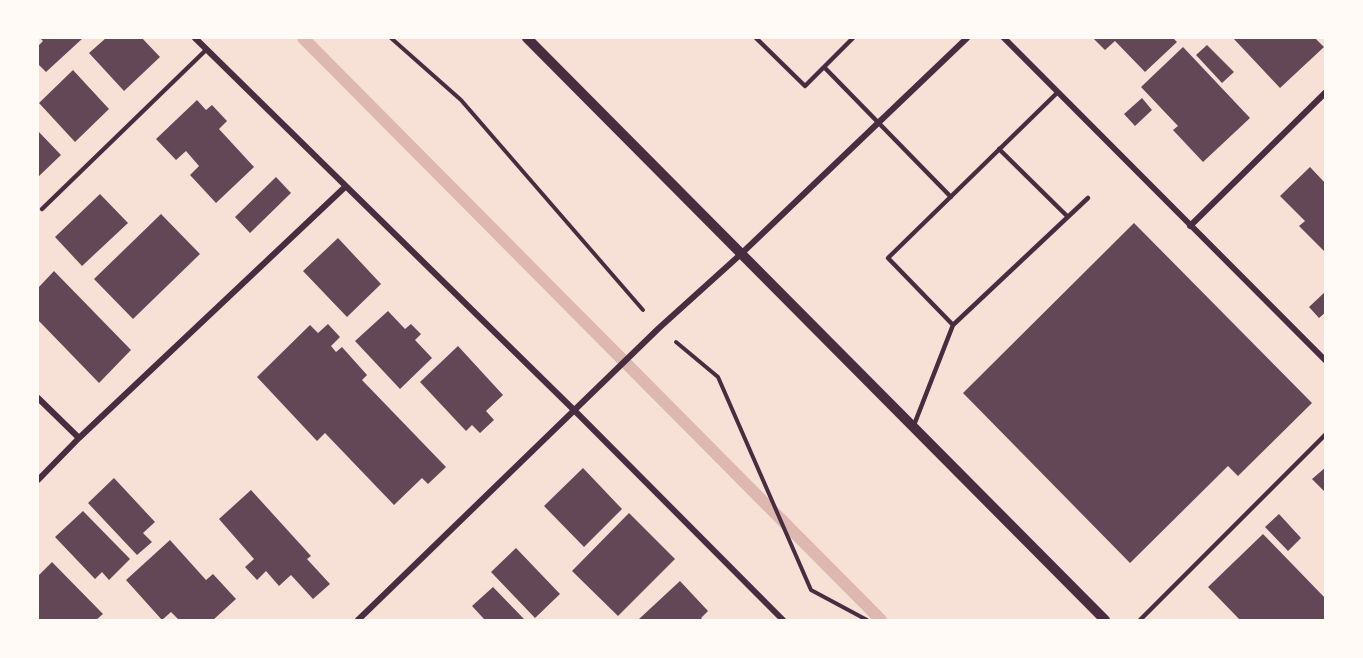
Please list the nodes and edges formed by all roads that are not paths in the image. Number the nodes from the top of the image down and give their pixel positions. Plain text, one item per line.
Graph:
1 (195, 38) edge
2 (527, 38) edge
3 (756, 38) edge
4 (853, 38) edge
5 (967, 38) edge
6 (1004, 38) edge
7 (207, 49) junction
8 (824, 67) junction
9 (1058, 92) junction
10 (1326, 92) edge
11 (879, 122) junction
12 (999, 149) junction
13 (345, 187) junction
14 (951, 197) junction
15 (1088, 198) dead end
16 (42, 209) dead end
17 (1068, 218) junction
18 (1190, 226) junction
19 (741, 254) junction
20 (953, 325) junction
21 (1326, 361) edge
22 (38, 398) edge
23 (575, 411) junction
24 (913, 427) junction
25 (1326, 434) edge
26 (79, 438) junction
27 (38, 480) edge
28 (358, 621) edge
29 (783, 621) edge
30 (1105, 621) edge
31 (1140, 621) edge

1 - 7 street
2 - 19 street
3 - 8 lane
4 - 8 lane
5 - 11 street
6 - 9 street
7 - 13 street
7 - 16 lane
8 - 11 lane
9 - 12 lane
9 - 18 street
10 - 18 street
11 - 14 lane
11 - 19 street
12 - 14 lane
12 - 17 lane
13 - 23 street
13 - 26 street
14 - 20 lane
15 - 17 lane
17 - 20 lane
18 - 21 street
19 - 23 street
19 - 24 street
20 - 24 lane
22 - 26 street
23 - 28 street
23 - 29 street
24 - 30 street
25 - 31 lane
26 - 27 street

